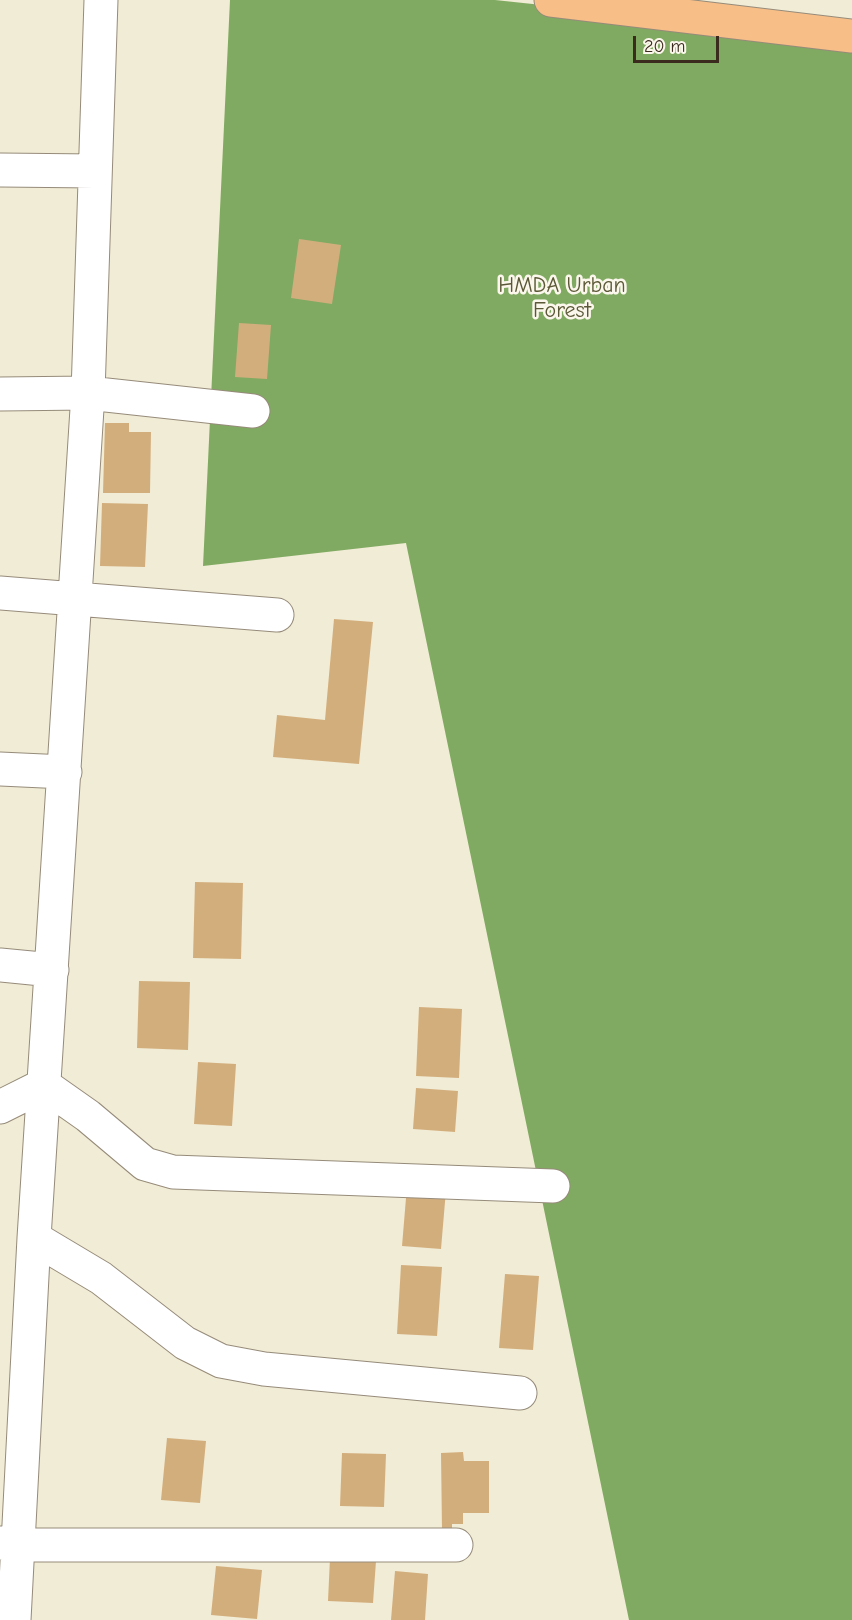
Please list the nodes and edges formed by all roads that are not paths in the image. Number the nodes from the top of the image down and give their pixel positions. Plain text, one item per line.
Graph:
1 (101, 0) edge
2 (551, 0) edge
3 (852, 36) edge
4 (0, 170) edge
5 (95, 171) junction
6 (88, 393) junction
7 (0, 394) edge
8 (253, 411) dead end
9 (0, 593) edge
10 (75, 597) junction
11 (277, 615) dead end
12 (0, 769) edge
13 (64, 772) junction
14 (0, 966) edge
15 (52, 970) junction
16 (44, 1085) junction
17 (0, 1107) edge
18 (553, 1186) dead end
19 (34, 1238) junction
20 (520, 1393) dead end
21 (10, 1544) edge
22 (456, 1545) dead end
23 (14, 1620) edge

1 - 5 street
2 - 3 main road
4 - 5 street
5 - 6 street
6 - 7 street
6 - 8 street
6 - 10 street
9 - 10 street
10 - 11 street
10 - 13 street
12 - 13 street
13 - 15 street
14 - 15 street
15 - 16 street
16 - 17 street
16 - 18 street
16 - 19 street
19 - 20 street
19 - 21 street
21 - 22 street
21 - 23 street

